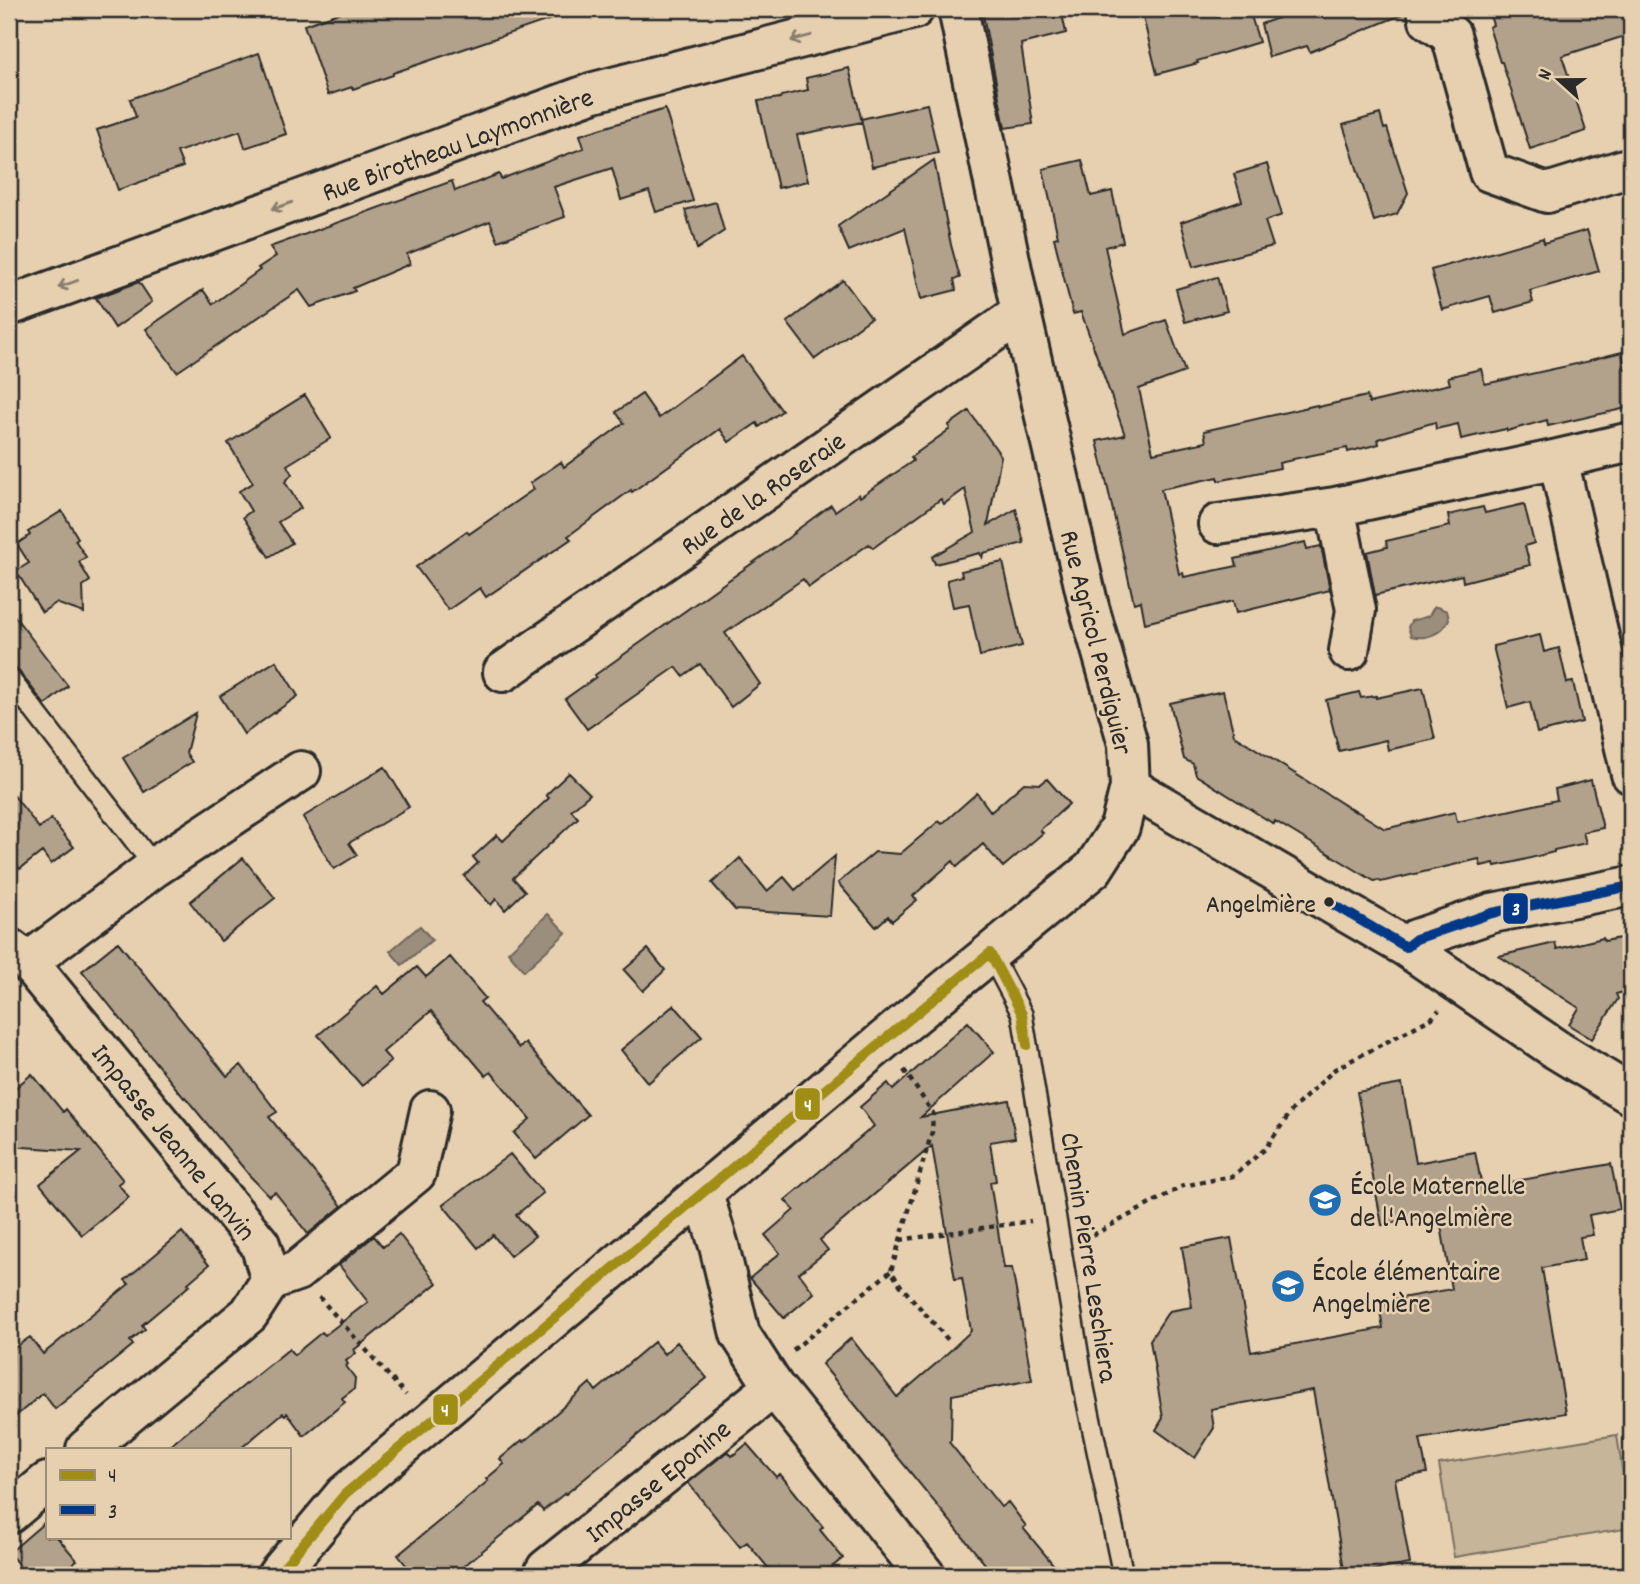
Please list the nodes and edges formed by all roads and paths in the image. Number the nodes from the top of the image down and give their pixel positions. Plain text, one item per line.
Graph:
1 (914, 9) edge
2 (958, 9) edge
3 (1427, 9) edge
4 (1631, 167) edge
5 (9, 306) edge
6 (1021, 313) junction
7 (1631, 442) edge
8 (1558, 459) junction
9 (1335, 507) junction
10 (1219, 524) dead end
11 (1349, 651) dead end
12 (503, 672) dead end
13 (9, 678) edge
14 (301, 771) dead end
15 (1631, 774) edge
16 (1130, 787) junction
17 (155, 867) junction
18 (1631, 886) edge
19 (1406, 947) junction
20 (990, 953) junction
21 (18, 955) edge
22 (1461, 985) junction
23 (884, 1041) junction
24 (1631, 1096) edge
25 (430, 1110) dead end
26 (702, 1193) junction
27 (1056, 1217) junction
28 (900, 1240) junction
29 (1062, 1253) junction
30 (891, 1271) junction
31 (284, 1275) junction
32 (949, 1341) dead end
33 (769, 1380) junction
34 (420, 1432) junction
35 (87, 1448) edge
36 (46, 1483) edge
37 (9, 1514) edge
38 (277, 1575) edge
39 (543, 1575) edge
40 (925, 1575) edge
41 (1123, 1575) edge

1 -> 5 street, Rue Birotheau Laymonnière
2 - 6 street, Rue Agricol Perdiguier
3 - 4 street
6 - 12 street, Rue de la Roseraie
6 - 16 street, Rue Agricol Perdiguier
7 - 8 street
8 - 9 street
8 - 15 street
9 - 10 street
9 - 11 street
13 - 17 lane
14 - 17 street
16 - 19 street
16 - 20 street, Rue Agricol Perdiguier
17 - 21 street
18 - 19 street
19 - 22 street
20 - 23 street, Rue Agricol Perdiguier
20 - 27 lane, Chemin Pierre Leschiera
21 - 31 street, Impasse Jeanne Lanvin
22 - 24 street
22 - 29 path
23 - 26 street, Rue Agricol Perdiguier
23 - 28 path
25 - 31 street
26 - 33 street
26 - 34 street, Rue Agricol Perdiguier
27 - 28 path
27 - 29 lane, Chemin Pierre Leschiera
28 - 30 path
29 - 41 lane, Chemin Pierre Leschiera
30 - 32 path
30 - 33 path
31 - 34 path
31 - 35 street
33 - 39 street, Impasse Eponine
33 - 40 street
34 - 38 street, Rue Agricol Perdiguier
36 - 37 street

